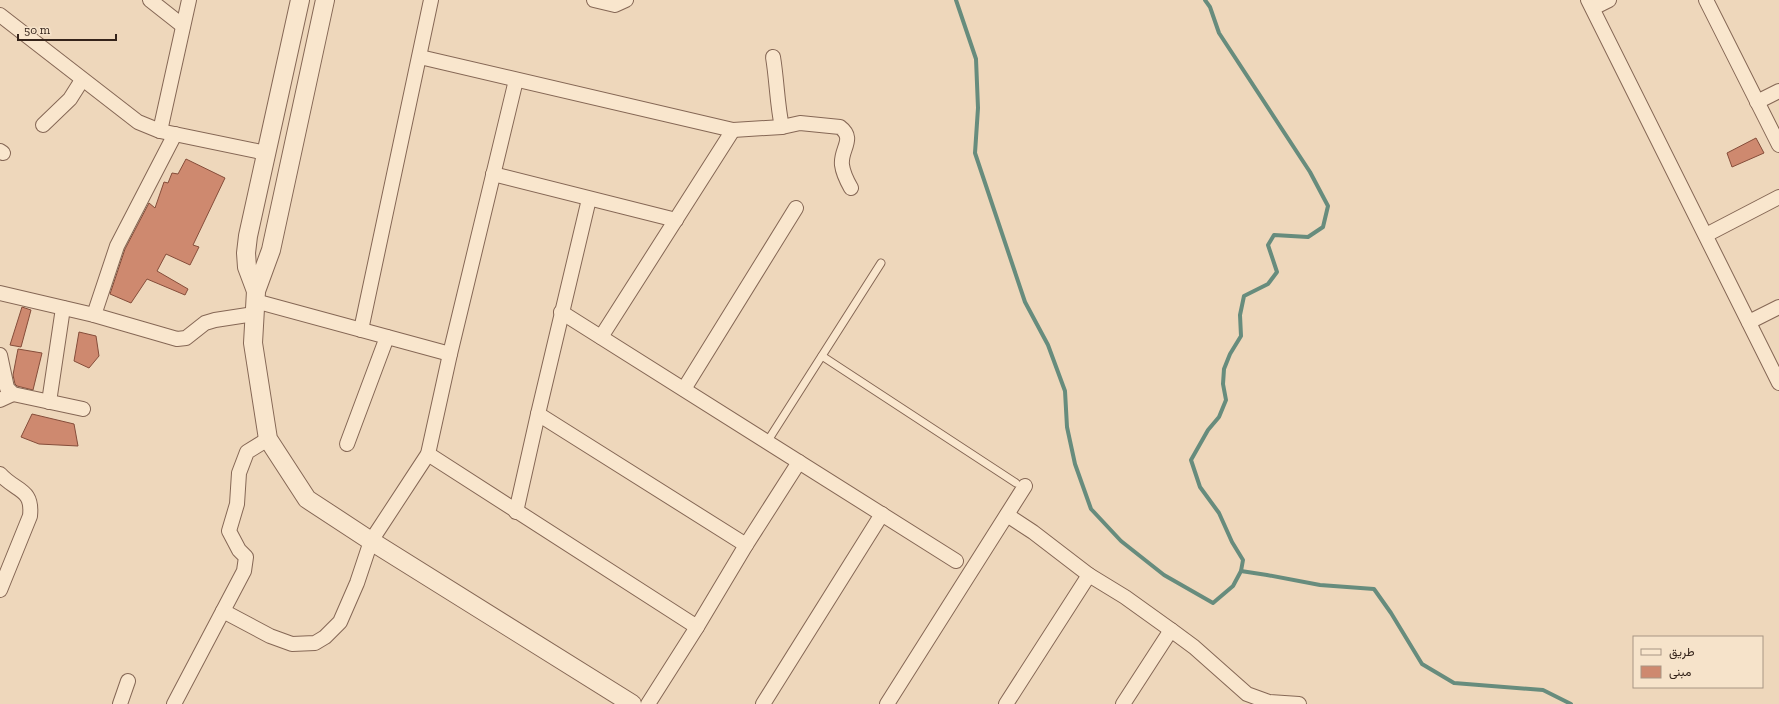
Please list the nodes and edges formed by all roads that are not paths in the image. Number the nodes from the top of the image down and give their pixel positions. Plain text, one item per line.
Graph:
1 (150, 0) edge
2 (189, 0) edge
3 (300, 0) edge
4 (325, 0) edge
5 (431, 0) edge
6 (594, 0) edge
7 (626, 0) edge
8 (1609, 0) edge
9 (1706, 0) edge
10 (1590, 4) edge
11 (0, 15) edge
12 (183, 26) junction
13 (420, 57) junction
14 (773, 57) dead end
15 (82, 80) junction
16 (516, 80) junction
17 (1779, 91) edge
18 (1757, 102) junction
19 (43, 125) dead end
20 (782, 127) junction
21 (734, 130) junction
22 (160, 131) junction
23 (175, 134) junction
24 (1779, 145) edge
25 (266, 153) junction
26 (493, 174) junction
27 (851, 188) dead end
28 (1779, 196) edge
29 (589, 199) junction
30 (796, 208) dead end
31 (676, 220) junction
32 (1706, 235) junction
33 (881, 263) dead end
34 (0, 293) edge
35 (255, 302) junction
36 (63, 308) junction
37 (1779, 308) edge
38 (562, 312) junction
39 (94, 315) junction
40 (1749, 322) junction
41 (360, 330) junction
42 (387, 337) junction
43 (601, 337) junction
44 (450, 354) junction
45 (0, 355) edge
46 (822, 356) junction
47 (1779, 383) edge
48 (684, 389) junction
49 (13, 394) junction
50 (0, 400) edge
51 (49, 402) junction
52 (83, 409) dead end
53 (538, 414) junction
54 (268, 439) junction
55 (767, 442) junction
56 (347, 444) dead end
57 (428, 454) junction
58 (799, 462) junction
59 (0, 474) edge
60 (1020, 484) joint
61 (516, 512) junction
62 (882, 514) junction
63 (1007, 515) junction
64 (371, 541) junction
65 (746, 545) junction
66 (956, 560) dead end
67 (1089, 576) junction
68 (0, 590) edge
69 (223, 611) junction
70 (697, 627) junction
71 (1171, 630) junction
72 (128, 681) dead end
73 (1244, 699) edge
74 (120, 704) edge
75 (174, 704) edge
76 (632, 704) edge
77 (648, 704) edge
78 (763, 704) edge
79 (887, 704) edge
80 (1006, 704) edge
81 (1123, 704) edge
82 (1299, 704) edge

1 - 12 street
2 - 12 street
3 - 25 street
4 - 35 street
5 - 13 street
6 - 7 street
8 - 10 street
9 - 18 street
10 - 32 street
11 - 15 street
12 - 22 street
13 - 16 street
13 - 41 street
14 - 20 street
15 - 19 street
15 - 22 street
16 - 21 street
16 - 26 street
17 - 18 street
18 - 24 street
20 - 21 street
20 - 27 street
21 - 31 street
22 - 23 street
23 - 25 street
23 - 39 street
25 - 35 street
26 - 29 street
26 - 44 street
28 - 32 street
29 - 31 street
29 - 38 street
30 - 48 street
31 - 43 street
32 - 40 street
33 - 46 lane
34 - 36 street
35 - 39 street
35 - 41 street
35 - 54 street
36 - 39 street
36 - 51 street
37 - 40 street
38 - 43 street
38 - 53 street
40 - 47 street
41 - 42 street
42 - 44 street
42 - 56 street
43 - 48 street
44 - 57 street
45 - 49 street
46 - 55 lane
46 - 60 lane
48 - 55 street
49 - 50 street
49 - 51 street
51 - 52 street
53 - 61 street
53 - 65 street
54 - 64 street
54 - 69 street
55 - 58 street
57 - 61 street
57 - 64 street
58 - 62 street
58 - 65 street
59 - 68 street
60 - 63 street
61 - 70 street
62 - 66 street
62 - 78 street
63 - 67 street
63 - 79 street
64 - 69 street
64 - 76 street
65 - 70 street
67 - 71 street
67 - 80 street
69 - 75 street
70 - 77 street
71 - 73 street
71 - 81 street
72 - 74 street
73 - 82 street

